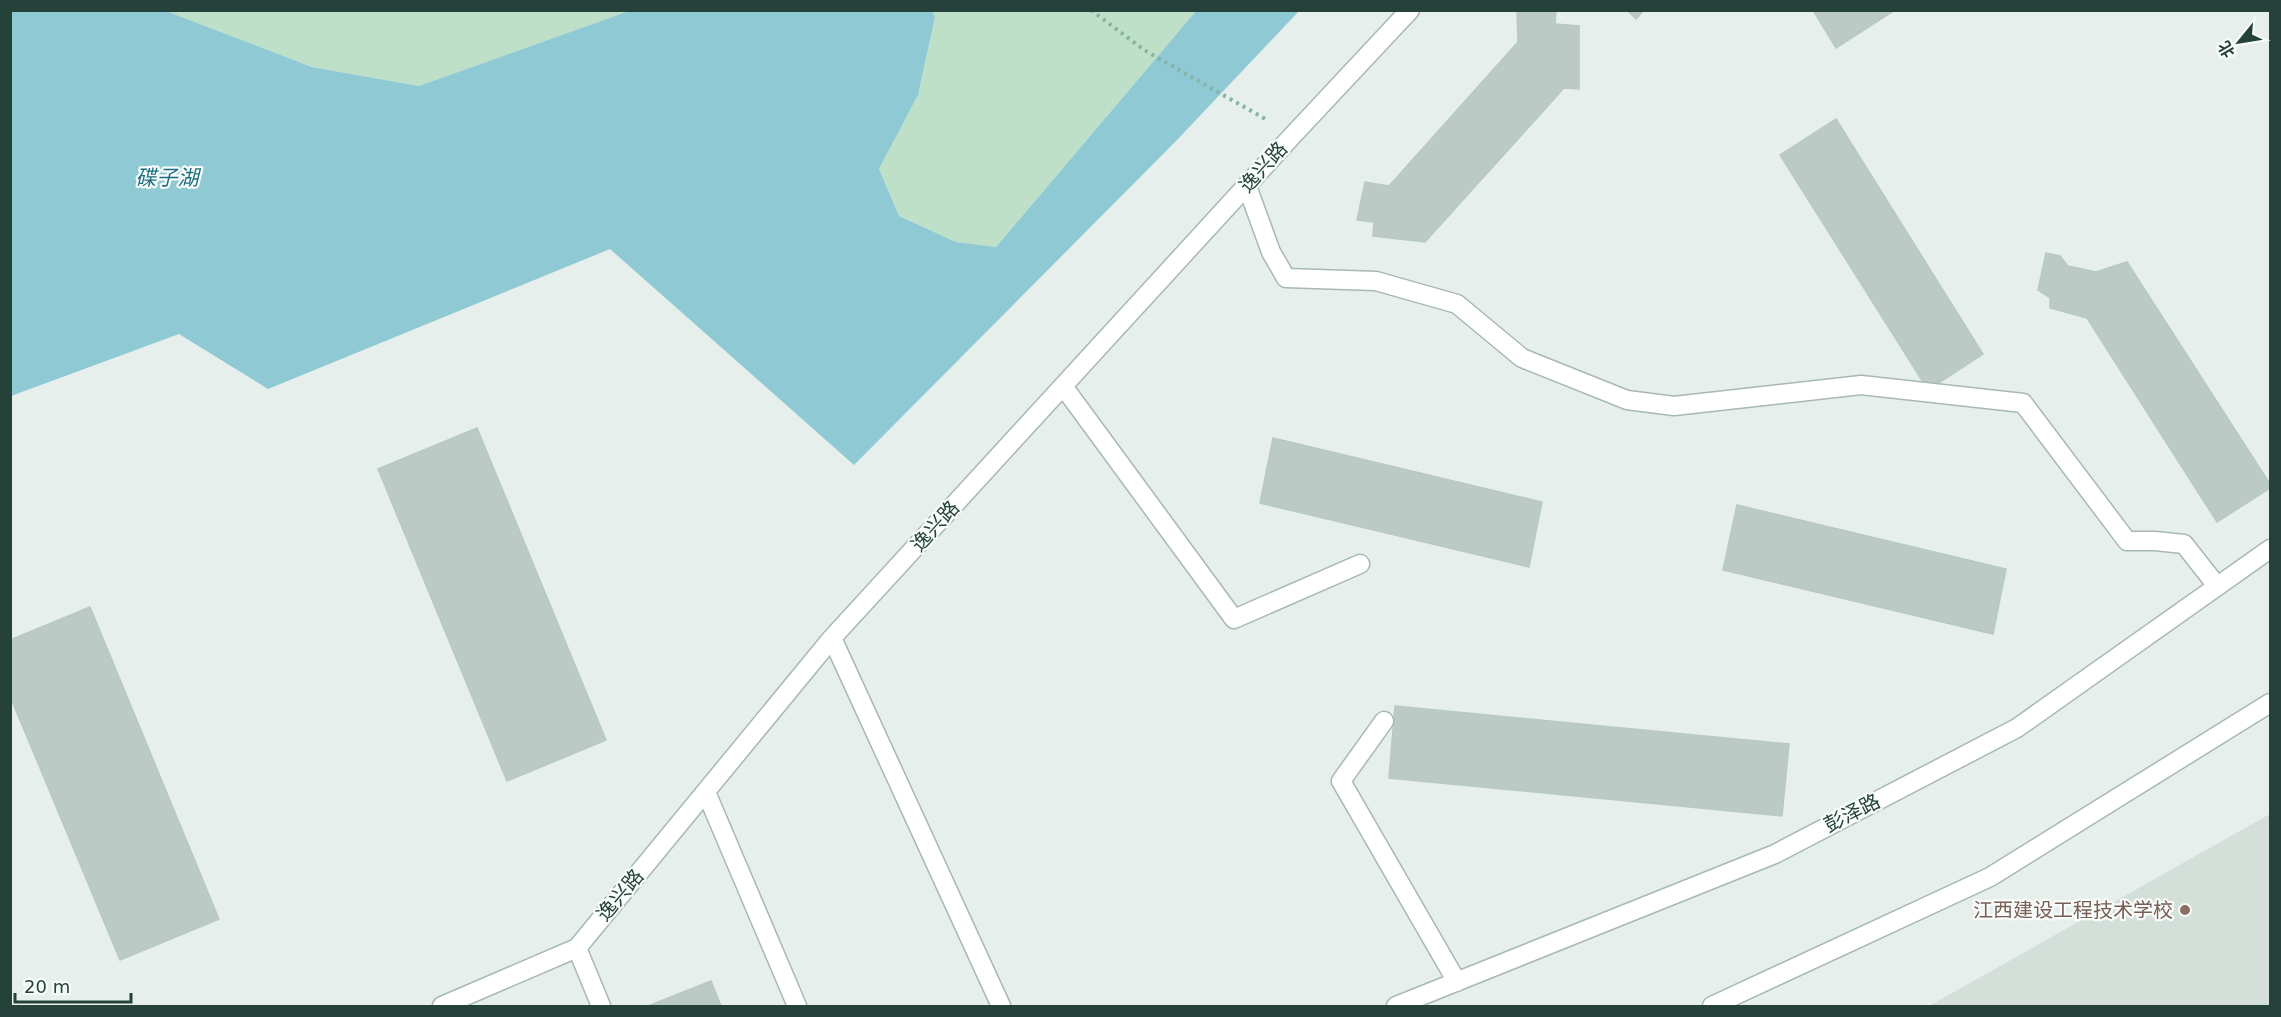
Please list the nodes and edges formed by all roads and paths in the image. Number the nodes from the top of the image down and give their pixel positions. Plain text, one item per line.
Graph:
1 (1091, 10) edge
2 (1410, 10) edge
3 (1293, 135) junction
4 (1247, 186) junction
5 (1063, 386) junction
6 (2271, 549) edge
7 (1359, 564) dead end
8 (2217, 586) junction
9 (832, 638) junction
10 (2271, 704) edge
11 (1384, 721) dead end
12 (705, 792) junction
13 (577, 948) junction
14 (1457, 982) junction
15 (442, 1006) edge
16 (602, 1006) edge
17 (797, 1006) edge
18 (1001, 1006) edge
19 (1396, 1006) edge
20 (1712, 1006) edge

1 - 3 path
2 - 3 street, 逸兴路
3 - 4 street, 逸兴路
4 - 5 street, 逸兴路
4 - 8 street
5 - 7 street
5 - 9 street, 逸兴路
6 - 8 street, 彭泽路
8 - 14 street, 彭泽路
9 - 12 street, 逸兴路
9 - 18 street
10 - 20 street
11 - 14 street
12 - 13 street, 逸兴路
12 - 17 street
13 - 15 street, 逸兴路
13 - 16 street
14 - 19 street, 彭泽路

